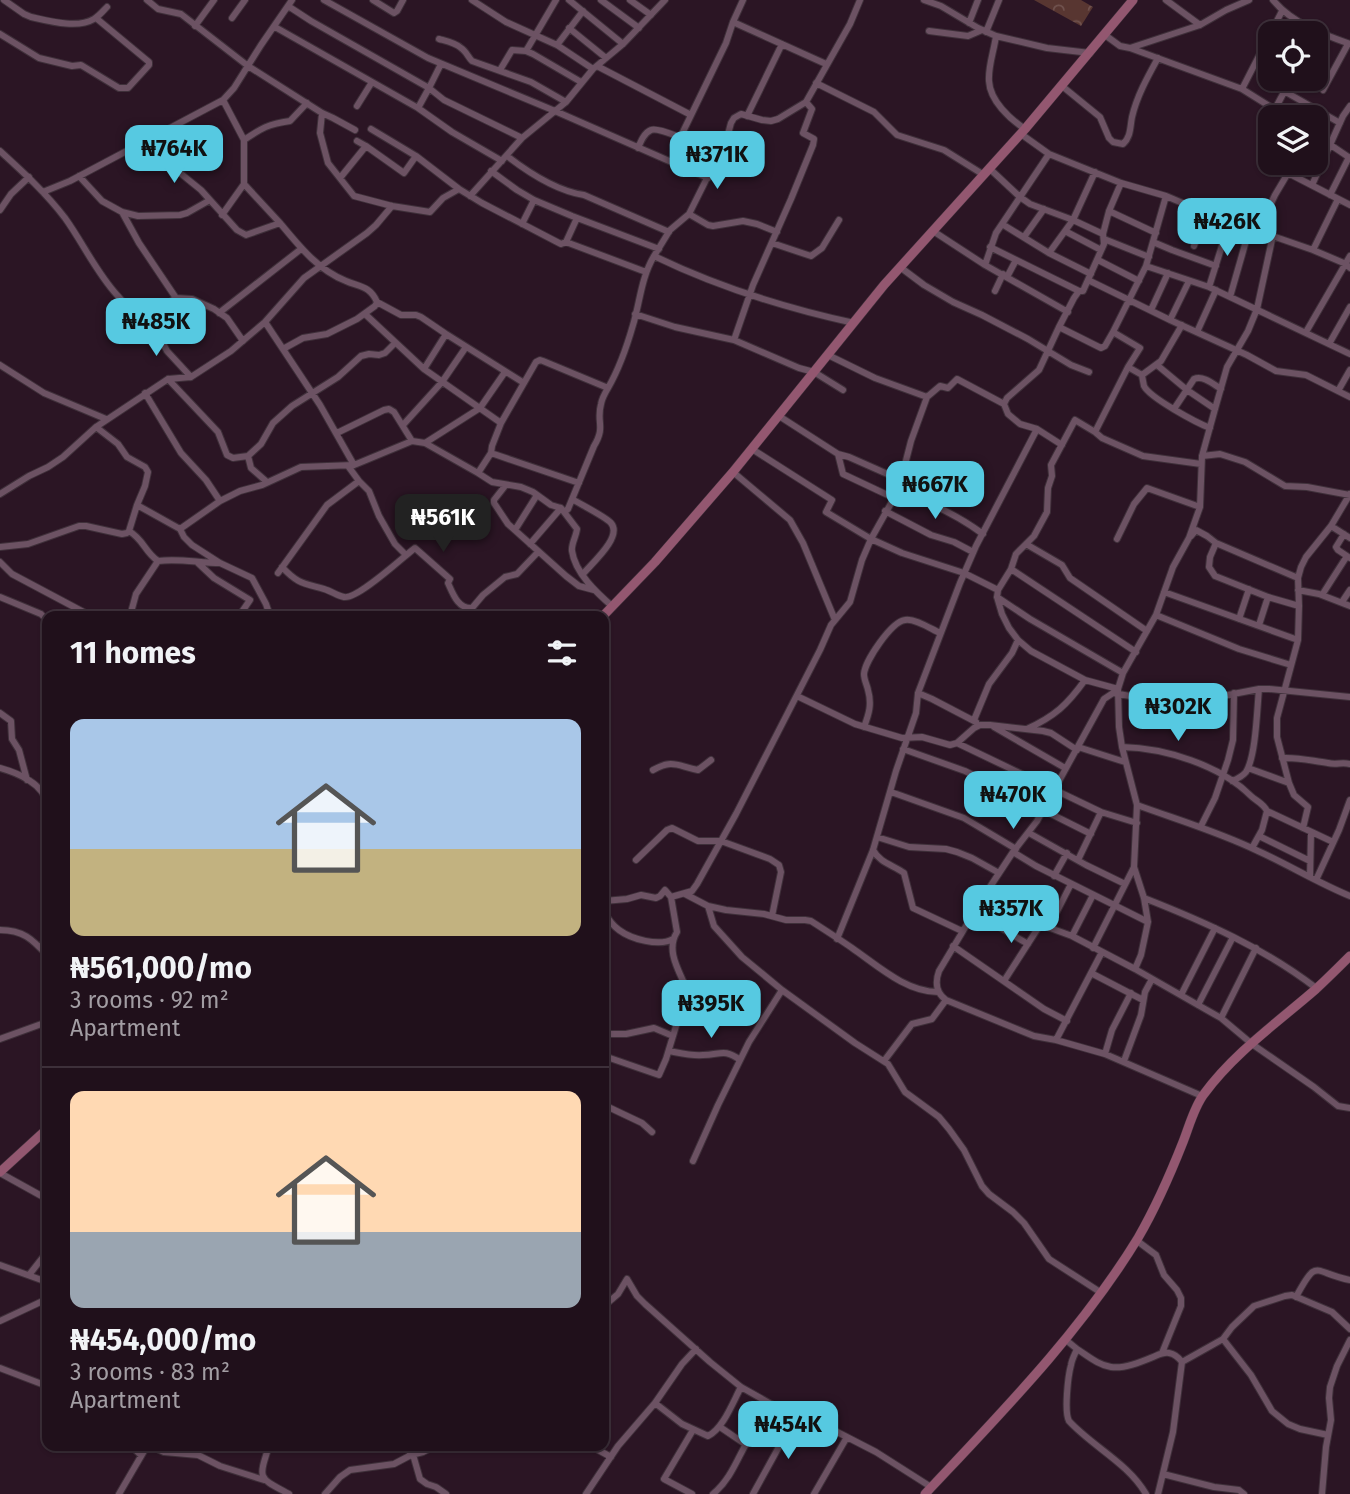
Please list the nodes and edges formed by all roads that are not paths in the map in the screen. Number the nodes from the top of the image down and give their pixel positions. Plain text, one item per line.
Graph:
1 (4, 0) edge
2 (147, 0) edge
3 (215, 0) edge
4 (245, 0) edge
5 (324, 0) edge
6 (373, 0) edge
7 (402, 0) edge
8 (472, 0) edge
9 (556, 0) edge
10 (569, 0) edge
11 (601, 0) edge
12 (630, 0) edge
13 (666, 0) edge
14 (744, 0) edge
15 (860, 0) edge
16 (924, 0) edge
17 (978, 0) edge
18 (999, 0) edge
19 (1133, 0) edge
20 (1166, 0) edge
21 (1180, 0) edge
22 (1249, 0) edge
23 (1273, 0) edge
24 (290, 3) edge
25 (1174, 6) junction
26 (107, 7) dead end
27 (583, 11) junction
28 (1282, 11) junction
29 (651, 15) junction
30 (96, 18) junction
31 (232, 18) dead end
32 (1279, 21) edge
33 (1297, 21) edge
34 (733, 22) junction
35 (969, 23) junction
36 (195, 26) junction
37 (1200, 26) junction
38 (275, 27) junction
39 (639, 28) junction
40 (569, 29) junction
41 (929, 31) dead end
42 (984, 31) junction
43 (0, 34) edge
44 (535, 35) junction
45 (1105, 35) junction
46 (996, 36) junction
47 (1328, 37) edge
48 (439, 39) dead end
49 (623, 44) junction
50 (782, 44) junction
51 (1349, 44) edge
52 (557, 45) junction
53 (1130, 48) junction
54 (526, 51) junction
55 (1090, 53) junction
56 (607, 58) junction
57 (1158, 58) junction
58 (1258, 61) edge
59 (441, 64) junction
60 (826, 64) junction
61 (248, 66) junction
62 (595, 67) junction
63 (500, 70) junction
64 (1328, 81) edge
65 (372, 82) junction
66 (581, 82) junction
67 (816, 83) junction
68 (1062, 86) junction
69 (429, 88) junction
70 (1242, 89) junction
71 (1284, 91) joint
72 (223, 100) junction
73 (566, 102) junction
74 (806, 102) junction
75 (307, 103) junction
76 (1268, 105) edge
77 (1277, 105) edge
78 (1350, 106) edge
79 (357, 107) dead end
80 (418, 108) junction
81 (555, 111) junction
82 (322, 113) junction
83 (691, 115) junction
84 (747, 116) junction
85 (1340, 123) junction
86 (371, 129) dead end
87 (355, 130) dead end
88 (1023, 132) junction
89 (149, 138) junction
90 (522, 138) junction
91 (680, 138) junction
92 (244, 140) junction
93 (357, 141) dead end
94 (1328, 143) edge
95 (1331, 145) junction
96 (366, 146) junction
97 (638, 148) junction
98 (0, 151) edge
99 (1049, 154) junction
100 (719, 155) junction
101 (416, 156) junction
102 (1350, 157) edge
103 (505, 159) junction
104 (491, 171) junction
105 (987, 172) junction
106 (1095, 172) junction
107 (1288, 175) edge
108 (1293, 175) edge
109 (79, 176) junction
110 (29, 177) junction
111 (340, 178) junction
112 (708, 178) junction
113 (1121, 183) junction
114 (244, 184) junction
115 (1312, 185) junction
116 (459, 190) junction
117 (43, 192) junction
118 (1330, 195) junction
119 (470, 196) junction
120 (1166, 196) junction
121 (1020, 197) junction
122 (1338, 199) junction
123 (210, 200) junction
124 (534, 200) junction
125 (1350, 205) edge
126 (391, 206) junction
127 (1044, 209) junction
128 (0, 210) edge
129 (1109, 211) junction
130 (122, 212) junction
131 (1206, 213) junction
132 (690, 214) junction
133 (222, 215) junction
134 (577, 218) junction
135 (839, 220) dead end
136 (1073, 220) junction
137 (1230, 220) junction
138 (280, 223) junction
139 (522, 224) junction
140 (1002, 224) junction
141 (1250, 227) junction
142 (933, 231) junction
143 (1065, 231) junction
144 (1258, 231) junction
145 (669, 232) junction
146 (777, 232) junction
147 (1156, 233) junction
148 (1273, 235) junction
149 (1024, 237) junction
150 (1103, 237) junction
151 (566, 242) junction
152 (1153, 242) junction
153 (772, 243) junction
154 (1194, 246) dead end
155 (990, 247) junction
156 (302, 249) junction
157 (1101, 250) junction
158 (1313, 250) junction
159 (657, 253) junction
160 (1049, 253) junction
161 (1350, 256) edge
162 (1149, 257) junction
163 (1016, 260) junction
164 (1098, 260) junction
165 (985, 265) junction
166 (321, 266) junction
167 (1146, 266) junction
168 (1216, 266) junction
169 (1348, 266) edge
170 (900, 267) junction
171 (646, 272) junction
172 (1168, 273) junction
173 (1005, 276) junction
174 (1089, 277) junction
175 (1139, 281) junction
176 (1189, 281) junction
177 (1213, 289) junction
178 (995, 291) dead end
179 (1079, 291) junction
180 (749, 294) junction
181 (1230, 297) junction
182 (176, 298) junction
183 (1129, 300) junction
184 (377, 302) junction
185 (1350, 307) edge
186 (1257, 309) junction
187 (1151, 310) junction
188 (1068, 312) junction
189 (219, 313) junction
190 (365, 314) junction
191 (635, 314) junction
192 (147, 317) junction
193 (1170, 320) junction
194 (265, 322) junction
195 (854, 323) junction
196 (1181, 325) junction
197 (1059, 327) junction
198 (1113, 332) junction
199 (1197, 332) junction
200 (1306, 332) junction
201 (446, 334) junction
202 (734, 340) junction
203 (243, 341) junction
204 (395, 343) junction
205 (1329, 344) junction
206 (466, 347) junction
207 (283, 349) junction
208 (1237, 350) junction
209 (1047, 351) junction
210 (1350, 354) edge
211 (828, 355) junction
212 (0, 365) edge
213 (1157, 365) junction
214 (1128, 367) junction
215 (424, 369) junction
216 (1350, 370) edge
217 (506, 372) junction
218 (814, 372) junction
219 (1089, 372) dead end
220 (1142, 375) junction
221 (191, 377) junction
222 (168, 379) junction
223 (443, 382) junction
224 (524, 383) junction
225 (608, 388) junction
226 (1221, 389) junction
227 (843, 390) dead end
228 (1186, 390) junction
229 (1338, 391) junction
230 (145, 393) junction
231 (313, 393) junction
232 (927, 397) junction
233 (1350, 397) edge
234 (1004, 404) junction
235 (480, 408) junction
236 (1174, 408) junction
237 (1214, 409) junction
238 (779, 416) junction
239 (106, 419) junction
240 (501, 423) junction
241 (403, 425) junction
242 (96, 427) junction
243 (1210, 428) junction
244 (1037, 429) junction
245 (1095, 432) junction
246 (337, 433) junction
247 (412, 441) junction
248 (425, 443) junction
249 (1062, 445) junction
250 (752, 449) junction
251 (491, 453) junction
252 (838, 454) junction
253 (248, 456) junction
254 (1202, 460) junction
255 (351, 466) junction
256 (733, 472) junction
257 (478, 473) junction
258 (901, 480) junction
259 (359, 481) junction
260 (267, 482) junction
261 (579, 484) junction
262 (505, 485) junction
263 (0, 494) edge
264 (537, 495) junction
265 (894, 495) junction
266 (1350, 495) edge
267 (572, 499) junction
268 (220, 500) junction
269 (137, 505) junction
270 (1200, 507) junction
271 (563, 510) junction
272 (885, 512) junction
273 (1331, 526) junction
274 (180, 529) junction
275 (515, 530) junction
276 (129, 531) junction
277 (983, 534) junction
278 (1347, 536) edge
279 (1189, 538) junction
280 (871, 539) junction
281 (1117, 539) dead end
282 (1216, 543) junction
283 (530, 544) junction
284 (1026, 544) junction
285 (0, 547) edge
286 (538, 552) junction
287 (973, 552) junction
288 (406, 555) junction
289 (1348, 557) edge
290 (158, 561) junction
291 (0, 562) edge
292 (198, 563) junction
293 (220, 563) junction
294 (1011, 569) junction
295 (964, 573) junction
296 (583, 574) junction
297 (1298, 578) junction
298 (1249, 589) junction
299 (594, 590) junction
300 (1298, 590) junction
301 (1350, 590) edge
302 (1164, 592) junction
303 (998, 594) junction
304 (1322, 595) junction
305 (0, 597) edge
306 (1268, 597) junction
307 (1342, 602) junction
308 (1300, 606) junction
309 (1350, 606) edge
310 (613, 607) junction
311 (82, 611) edge
312 (131, 611) edge
313 (242, 611) edge
314 (268, 611) edge
315 (609, 611) edge
316 (1156, 614) junction
317 (42, 615) edge
318 (1240, 619) junction
319 (835, 620) junction
320 (1259, 625) junction
321 (1147, 631) junction
322 (940, 633) junction
323 (1018, 639) junction
324 (1298, 639) junction
325 (1136, 652) junction
326 (1291, 665) junction
327 (1124, 673) junction
328 (1085, 680) junction
329 (1259, 689) junction
330 (1283, 690) junction
331 (1118, 691) junction
332 (918, 693) junction
333 (1234, 694) junction
334 (797, 696) junction
335 (1350, 696) edge
336 (0, 713) edge
337 (977, 723) junction
338 (990, 725) junction
339 (864, 727) junction
340 (1025, 729) junction
341 (906, 739) junction
342 (957, 744) junction
343 (1122, 747) junction
344 (903, 749) junction
345 (1078, 749) junction
346 (1282, 758) junction
347 (711, 760) dead end
348 (1125, 762) junction
349 (1350, 764) edge
350 (0, 768) edge
351 (1065, 768) junction
352 (1248, 768) junction
353 (653, 770) dead end
354 (1222, 776) junction
355 (27, 780) junction
356 (1232, 781) junction
357 (1289, 783) junction
358 (1054, 789) junction
359 (891, 792) junction
360 (42, 794) edge
361 (1350, 800) edge
362 (1137, 804) junction
363 (1043, 810) junction
364 (1267, 811) junction
365 (1101, 812) junction
366 (1137, 823) junction
367 (1201, 827) junction
368 (1303, 828) junction
369 (1350, 830) edge
370 (1339, 831) junction
371 (1029, 833) junction
372 (1311, 833) junction
373 (1091, 834) junction
374 (1259, 836) junction
375 (877, 837) junction
376 (721, 841) junction
377 (1333, 842) junction
378 (1252, 848) junction
379 (873, 850) junction
380 (1015, 851) junction
381 (1067, 853) junction
382 (636, 860) dead end
383 (1078, 860) junction
384 (1310, 861) junction
385 (1134, 866) junction
386 (999, 873) junction
387 (1054, 876) junction
388 (1313, 878) junction
389 (1072, 884) junction
390 (1125, 884) junction
391 (685, 894) junction
392 (1093, 895) junction
393 (984, 896) junction
394 (1350, 896) edge
395 (671, 897) junction
396 (1144, 898) junction
397 (609, 901) edge
398 (1115, 905) junction
399 (708, 906) junction
400 (974, 912) junction
401 (772, 916) junction
402 (609, 919) edge
403 (1148, 922) junction
404 (1040, 925) junction
405 (1049, 927) junction
406 (1215, 928) junction
407 (0, 930) edge
408 (962, 931) junction
409 (1072, 936) junction
410 (1233, 937) junction
411 (673, 939) junction
412 (837, 939) junction
413 (1028, 944) junction
414 (953, 946) junction
415 (41, 948) edge
416 (1093, 948) junction
417 (1256, 948) junction
418 (1101, 952) junction
419 (1350, 956) edge
420 (1135, 969) junction
421 (1091, 973) junction
422 (1152, 979) junction
423 (1004, 981) junction
424 (1316, 988) junction
425 (782, 990) junction
426 (939, 992) junction
427 (1131, 993) junction
428 (1181, 995) junction
429 (946, 1000) junction
430 (1143, 1000) junction
431 (1198, 1005) junction
432 (1221, 1018) junction
433 (1067, 1021) junction
434 (42, 1024) edge
435 (609, 1034) edge
436 (673, 1036) junction
437 (0, 1040) edge
438 (1056, 1040) junction
439 (1252, 1044) junction
440 (669, 1051) junction
441 (1105, 1054) junction
442 (609, 1058) edge
443 (740, 1060) junction
444 (884, 1061) junction
445 (1124, 1061) junction
446 (1202, 1096) junction
447 (609, 1107) edge
448 (1350, 1108) edge
449 (652, 1132) dead end
450 (42, 1134) edge
451 (693, 1161) dead end
452 (0, 1172) edge
453 (42, 1196) edge
454 (1136, 1240) junction
455 (42, 1258) edge
456 (0, 1265) edge
457 (29, 1275) junction
458 (42, 1280) edge
459 (1350, 1280) edge
460 (1100, 1292) junction
461 (1296, 1297) junction
462 (42, 1301) edge
463 (609, 1302) edge
464 (0, 1321) edge
465 (1350, 1329) edge
466 (1223, 1339) junction
467 (1066, 1340) junction
468 (1350, 1340) edge
469 (696, 1349) junction
470 (1077, 1349) junction
471 (1162, 1353) junction
472 (1347, 1355) edge
473 (1182, 1362) junction
474 (0, 1368) edge
475 (42, 1384) edge
476 (741, 1387) junction
477 (655, 1403) junction
478 (789, 1411) junction
479 (797, 1413) junction
480 (719, 1427) junction
481 (693, 1430) junction
482 (1328, 1435) junction
483 (847, 1437) junction
484 (745, 1444) junction
485 (137, 1451) edge
486 (145, 1451) edge
487 (162, 1451) edge
488 (267, 1451) edge
489 (408, 1451) edge
490 (425, 1451) edge
491 (600, 1451) edge
492 (141, 1455) junction
493 (411, 1455) junction
494 (611, 1457) junction
495 (1163, 1474) junction
496 (264, 1480) junction
497 (928, 1491) edge
498 (119, 1494) edge
499 (289, 1494) edge
500 (325, 1494) edge
501 (446, 1494) edge
502 (586, 1494) edge
503 (692, 1494) edge
504 (713, 1494) edge
505 (753, 1494) edge
506 (814, 1494) edge
507 (1146, 1494) edge
508 (1158, 1494) edge
509 (1244, 1494) edge
510 (1322, 1494) edge

1 - 30 street
2 - 36 street
3 - 36 street
4 - 31 street
5 - 59 street
6 - 7 street
8 - 44 street
9 - 44 street
10 - 27 street
11 - 39 street
12 - 29 street
13 - 29 street
14 - 34 street
15 - 60 street
16 - 35 street
17 - 35 street
18 - 42 street
19 - 45 street
20 - 25 street
21 - 25 street
22 - 37 street
23 - 28 street
24 - 38 street
24 - 69 street
25 - 37 street
26 - 30 street
27 - 40 street
27 - 49 street
28 - 32 street
28 - 33 street
29 - 39 street
30 - 43 street
34 - 50 street
34 - 83 street
35 - 42 street
36 - 61 street
37 - 53 street
38 - 61 street
38 - 65 street
39 - 49 street
40 - 52 street
40 - 56 street
41 - 42 street
42 - 46 street
44 - 52 street
44 - 54 street
45 - 53 street
45 - 55 street
46 - 55 street
46 - 88 street
47 - 51 street
48 - 63 street
49 - 56 street
50 - 60 street
50 - 84 street
51 - 64 street
52 - 62 street
53 - 57 street
54 - 63 street
54 - 66 street
55 - 68 street
56 - 62 street
57 - 68 street
57 - 70 street
58 - 70 street
59 - 69 street
59 - 81 street
60 - 67 street
61 - 72 street
61 - 75 street
62 - 66 street
62 - 83 street
63 - 73 street
65 - 79 street
65 - 80 street
66 - 73 street
67 - 74 street
67 - 105 street
68 - 88 street
69 - 80 street
69 - 90 street
70 - 76 street
71 - 77 street
71 - 85 street
72 - 89 street
72 - 92 street
73 - 81 street
74 - 84 street
74 - 146 street
75 - 82 street
75 - 92 street
78 - 85 street
80 - 103 street
81 - 90 street
81 - 97 street
82 - 87 street
82 - 111 street
83 - 91 street
84 - 100 street
85 - 95 street
86 - 101 street
88 - 99 street
88 - 105 street
89 - 109 street
89 - 123 street
90 - 103 street
91 - 97 street
91 - 100 street
92 - 114 street
93 - 96 street
94 - 95 street
95 - 102 street
95 - 115 street
96 - 101 street
96 - 111 street
97 - 112 street
98 - 110 street
99 - 106 street
99 - 121 street
100 - 112 street
101 - 116 street
102 - 118 street
103 - 104 street
103 - 145 street
104 - 119 street
104 - 124 street
105 - 121 street
105 - 142 street
106 - 113 street
106 - 136 street
107 - 144 street
108 - 115 street
109 - 117 street
109 - 130 street
110 - 117 street
110 - 128 street
111 - 126 street
112 - 132 street
113 - 120 street
113 - 129 street
114 - 133 street
114 - 138 street
115 - 118 street
116 - 119 street
116 - 126 street
117 - 192 street
118 - 122 street
119 - 139 street
120 - 131 street
120 - 147 street
121 - 127 street
121 - 140 street
122 - 125 street
122 - 158 street
123 - 130 street
123 - 133 street
124 - 134 street
124 - 139 street
126 - 166 street
127 - 136 street
127 - 149 street
129 - 147 street
129 - 150 street
130 - 182 street
131 - 137 street
131 - 154 street
132 - 145 street
132 - 146 street
133 - 138 street
134 - 151 street
134 - 159 street
135 - 153 street
136 - 143 street
136 - 150 street
137 - 141 street
137 - 168 street
138 - 156 street
139 - 151 street
140 - 149 street
140 - 155 street
141 - 144 street
141 - 181 street
142 - 165 street
142 - 170 street
143 - 157 street
143 - 160 street
144 - 148 street
145 - 159 street
146 - 153 street
147 - 152 street
148 - 158 street
148 - 186 street
149 - 160 street
150 - 157 street
150 - 162 street
151 - 171 street
152 - 162 street
152 - 168 street
153 - 180 street
155 - 163 street
155 - 165 street
156 - 166 street
156 - 189 street
157 - 164 street
158 - 169 street
159 - 171 street
159 - 180 street
160 - 174 street
161 - 169 street
162 - 167 street
163 - 173 street
163 - 179 street
164 - 174 street
164 - 175 street
165 - 173 street
166 - 184 street
166 - 194 street
167 - 172 street
167 - 175 street
168 - 177 street
169 - 200 street
170 - 195 street
170 - 209 street
171 - 191 street
172 - 176 street
172 - 187 street
173 - 178 street
173 - 188 street
174 - 179 street
174 - 183 street
175 - 183 street
176 - 177 street
176 - 193 street
177 - 181 street
177 - 199 street
179 - 188 street
180 - 195 street
180 - 202 street
181 - 186 street
182 - 189 street
182 - 192 street
183 - 187 street
183 - 198 street
184 - 190 street
184 - 201 street
185 - 205 street
186 - 200 street
186 - 208 street
187 - 193 street
188 - 197 street
189 - 203 street
190 - 204 street
190 - 207 street
191 - 202 street
191 - 225 street
192 - 221 street
193 - 196 street
194 - 203 street
194 - 207 street
195 - 211 street
196 - 199 street
196 - 213 street
197 - 198 street
197 - 209 street
198 - 214 street
199 - 208 street
200 - 205 street
201 - 206 street
201 - 215 street
202 - 218 street
203 - 221 street
204 - 215 street
204 - 231 street
205 - 210 street
206 - 217 street
206 - 223 street
207 - 231 street
208 - 226 street
208 - 229 street
209 - 219 street
209 - 234 street
211 - 218 street
211 - 232 street
212 - 239 street
213 - 220 street
213 - 228 street
214 - 220 street
214 - 245 street
215 - 223 street
216 - 229 street
217 - 224 street
217 - 235 street
218 - 227 street
218 - 238 street
220 - 236 street
221 - 222 street
222 - 230 street
222 - 253 street
223 - 235 street
223 - 241 street
224 - 225 street
224 - 240 street
225 - 261 street
226 - 228 street
226 - 237 street
228 - 236 street
228 - 237 street
229 - 233 street
230 - 239 street
230 - 268 street
231 - 246 street
231 - 253 street
232 - 234 street
232 - 258 street
234 - 244 street
235 - 240 street
235 - 248 street
236 - 243 street
237 - 243 street
238 - 250 street
238 - 252 street
239 - 242 street
240 - 251 street
241 - 246 street
241 - 247 street
242 - 263 street
242 - 269 street
243 - 254 street
244 - 249 street
244 - 277 street
245 - 249 street
245 - 254 street
246 - 255 street
247 - 248 street
247 - 255 street
248 - 257 street
249 - 284 street
250 - 256 street
250 - 280 street
251 - 257 street
251 - 261 street
252 - 258 street
252 - 265 street
253 - 260 street
254 - 266 street
254 - 270 street
255 - 259 street
255 - 260 street
256 - 310 street
256 - 319 street
257 - 262 street
258 - 265 street
259 - 288 street
259 - 288 street
260 - 268 street
261 - 267 street
262 - 264 street
262 - 275 street
264 - 271 street
264 - 275 street
265 - 272 street
265 - 277 street
266 - 273 street
267 - 271 street
267 - 296 street
268 - 274 street
269 - 274 street
269 - 276 street
270 - 279 street
270 - 281 street
271 - 283 street
271 - 296 street
272 - 280 street
272 - 287 street
273 - 278 street
273 - 297 street
274 - 293 street
275 - 283 street
276 - 285 street
276 - 290 street
277 - 287 street
278 - 289 street
279 - 282 street
279 - 302 street
280 - 295 street
280 - 319 street
282 - 297 street
282 - 298 street
283 - 286 street
284 - 294 street
284 - 321 street
286 - 288 street
286 - 299 street
287 - 295 street
289 - 304 street
290 - 292 street
290 - 312 street
291 - 311 street
292 - 293 street
292 - 313 street
293 - 314 street
294 - 303 street
294 - 325 street
295 - 303 street
295 - 322 street
296 - 299 street
297 - 300 street
298 - 306 street
298 - 318 street
299 - 310 street
300 - 304 street
300 - 308 street
301 - 307 street
302 - 316 street
302 - 318 street
303 - 323 street
303 - 327 street
304 - 307 street
305 - 317 street
306 - 308 street
306 - 320 street
307 - 309 street
308 - 324 street
310 - 315 street
316 - 321 street
316 - 326 street
318 - 320 street
319 - 334 street
320 - 324 street
321 - 325 street
322 - 332 street
322 - 339 street
323 - 328 street
323 - 337 street
324 - 326 street
325 - 327 street
326 - 330 street
327 - 331 street
328 - 331 street
328 - 340 street
329 - 330 street
329 - 333 street
329 - 352 street
330 - 335 street
330 - 346 street
331 - 333 street
331 - 343 street
331 - 345 street
332 - 337 street
332 - 341 street
333 - 354 street
334 - 339 street
334 - 376 street
336 - 355 street
337 - 338 street
337 - 342 street
338 - 340 street
338 - 351 street
339 - 341 street
340 - 345 street
341 - 342 street
341 - 344 street
342 - 358 street
343 - 348 street
343 - 354 street
344 - 359 street
344 - 363 street
345 - 348 street
345 - 351 street
346 - 349 street
346 - 357 street
347 - 353 street
348 - 362 street
350 - 355 street
351 - 358 street
352 - 356 street
352 - 357 street
354 - 356 street
354 - 367 street
355 - 360 street
356 - 364 street
357 - 368 street
358 - 363 street
358 - 365 street
359 - 375 street
359 - 380 street
361 - 370 street
362 - 366 street
362 - 367 street
363 - 371 street
363 - 373 street
364 - 368 street
364 - 374 street
365 - 366 street
365 - 373 street
366 - 385 street
367 - 378 street
368 - 372 street
369 - 370 street
370 - 377 street
371 - 380 street
371 - 381 street
372 - 377 street
372 - 384 street
373 - 383 street
374 - 378 street
374 - 384 street
375 - 379 street
375 - 386 street
376 - 382 street
376 - 391 street
376 - 401 street
377 - 388 street
378 - 388 street
379 - 408 street
379 - 412 street
380 - 386 street
380 - 387 street
381 - 383 street
381 - 387 street
383 - 390 street
384 - 388 street
385 - 390 street
385 - 396 street
386 - 393 street
387 - 389 street
388 - 394 street
389 - 392 street
389 - 405 street
390 - 398 street
391 - 395 street
391 - 399 street
392 - 398 street
392 - 409 street
393 - 400 street
393 - 404 street
395 - 397 street
395 - 411 street
396 - 403 street
396 - 406 street
398 - 403 street
398 - 416 street
399 - 401 street
399 - 425 street
400 - 408 street
400 - 413 street
401 - 412 street
402 - 411 street
403 - 420 street
404 - 405 street
404 - 413 street
405 - 409 street
406 - 410 street
406 - 428 street
407 - 415 street
408 - 414 street
409 - 416 street
410 - 417 street
410 - 431 street
411 - 436 street
412 - 426 street
413 - 423 street
414 - 423 street
414 - 426 street
416 - 418 street
417 - 424 street
417 - 432 street
418 - 420 street
418 - 421 street
419 - 424 street
420 - 422 street
421 - 427 street
421 - 433 street
422 - 428 street
422 - 430 street
423 - 433 street
424 - 439 street
425 - 443 street
425 - 444 street
426 - 429 street
427 - 430 street
427 - 441 street
428 - 431 street
429 - 438 street
429 - 444 street
430 - 445 street
431 - 432 street
432 - 439 street
433 - 438 street
434 - 437 street
435 - 436 street
436 - 440 street
438 - 441 street
439 - 446 street
439 - 448 street
440 - 442 street
440 - 443 street
441 - 445 street
443 - 451 street
444 - 460 street
445 - 446 street
446 - 454 street
447 - 449 street
450 - 452 street
452 - 453 street
454 - 460 street
454 - 471 street
455 - 457 street
456 - 457 street
457 - 458 street
459 - 461 street
460 - 467 street
461 - 465 street
461 - 466 street
462 - 464 street
463 - 469 street
466 - 473 street
466 - 482 street
467 - 470 street
467 - 497 street
468 - 472 street
469 - 476 street
469 - 477 street
470 - 471 street
470 - 507 street
471 - 473 street
472 - 482 street
473 - 495 street
474 - 475 street
476 - 478 street
476 - 480 street
477 - 481 street
477 - 494 street
478 - 479 street
478 - 484 street
479 - 483 street
479 - 505 street
480 - 481 street
480 - 484 street
481 - 503 street
482 - 510 street
483 - 497 street
483 - 506 street
484 - 504 street
485 - 492 street
486 - 492 street
487 - 496 street
488 - 496 street
489 - 493 street
490 - 493 street
491 - 494 street
492 - 498 street
493 - 500 street
493 - 501 street
494 - 502 street
495 - 508 street
495 - 509 street
496 - 499 street

